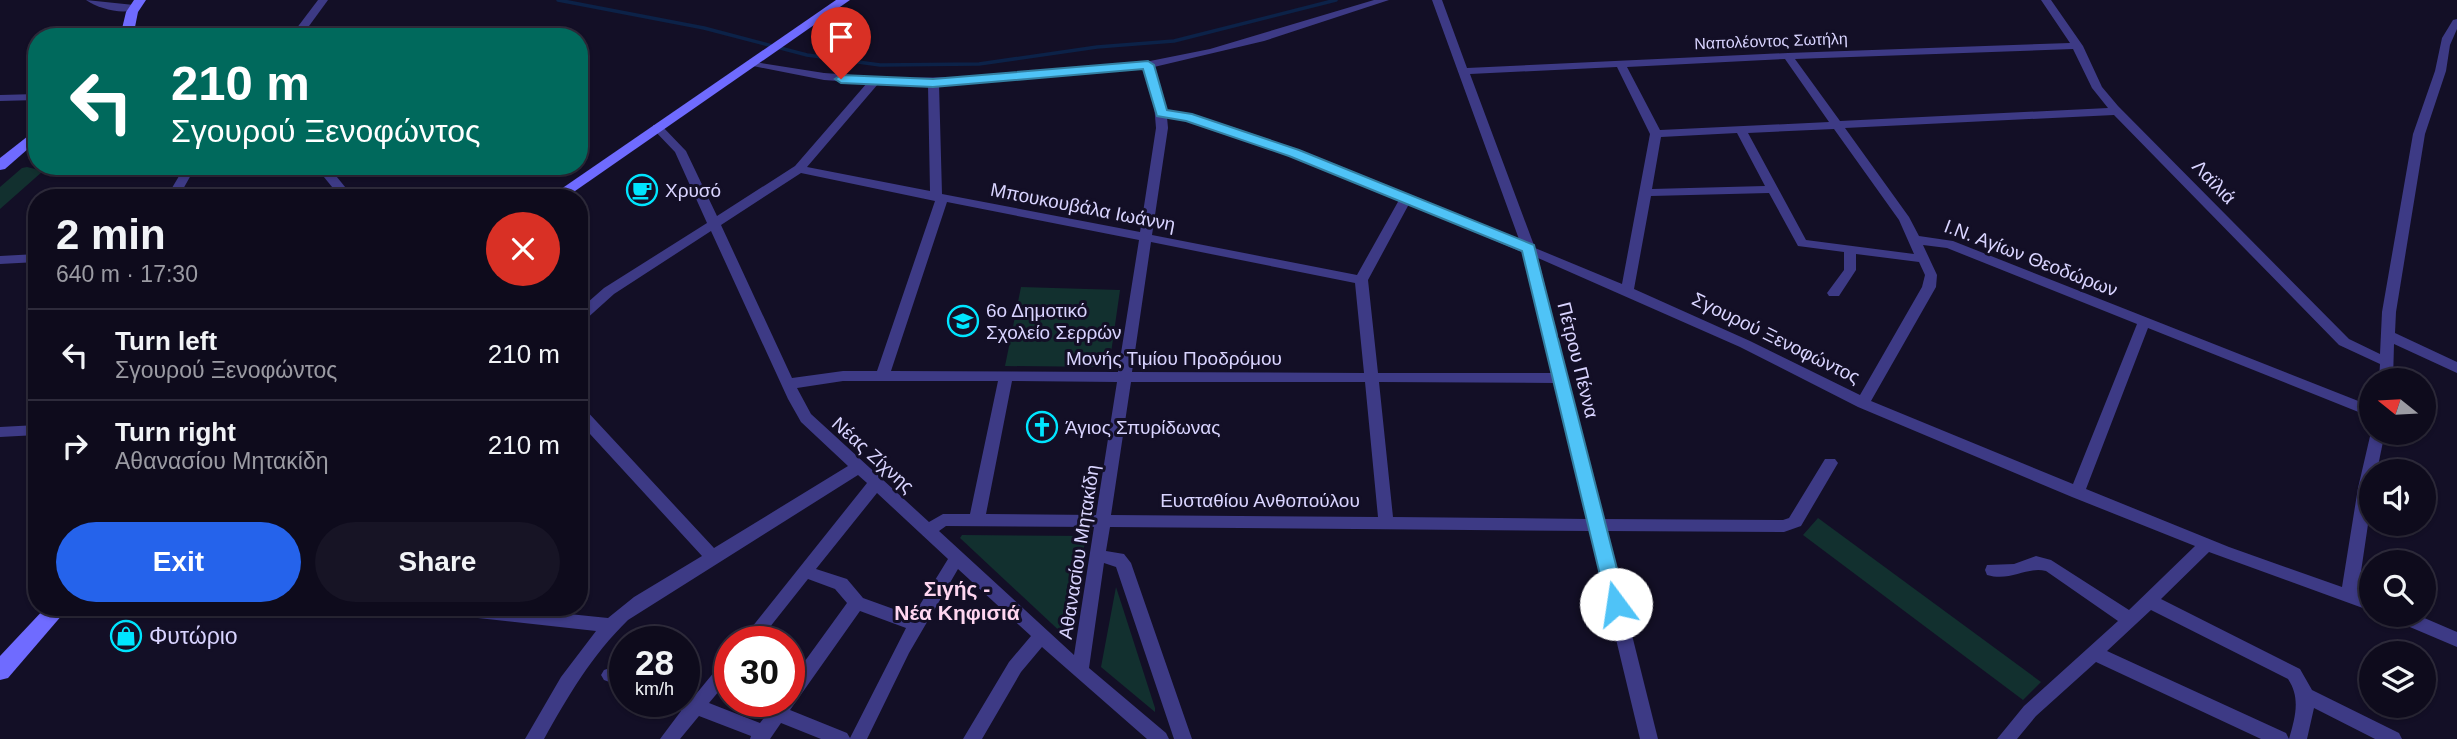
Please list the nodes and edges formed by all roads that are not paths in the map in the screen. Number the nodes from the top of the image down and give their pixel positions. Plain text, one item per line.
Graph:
1 (91, 0) edge
2 (323, 0) edge
3 (844, 0) edge
4 (1384, 0) edge
5 (1437, 0) edge
6 (2046, 0) edge
7 (137, 4) edge
8 (2457, 22) edge
9 (129, 28) edge
10 (302, 28) edge
11 (2078, 46) junction
12 (1788, 56) junction
13 (757, 59) junction
14 (1620, 63) junction
15 (1148, 65) junction
16 (1465, 71) junction
17 (874, 82) junction
18 (933, 83) junction
19 (0, 97) edge
20 (28, 97) edge
21 (2118, 111) junction
22 (1162, 113) junction
23 (1836, 125) junction
24 (657, 127) junction
25 (1741, 130) junction
26 (1656, 134) junction
27 (28, 141) edge
28 (0, 165) edge
29 (799, 169) junction
30 (329, 175) edge
31 (340, 189) edge
32 (568, 189) edge
33 (1774, 189) junction
34 (1645, 193) junction
35 (939, 198) junction
36 (1406, 198) junction
37 (714, 224) junction
38 (1146, 240) junction
39 (1916, 240) junction
40 (1528, 248) junction
41 (1850, 250) junction
42 (28, 258) edge
43 (1925, 258) junction
44 (0, 260) edge
45 (1361, 280) junction
46 (1627, 291) junction
47 (1834, 293) dead end
48 (588, 310) edge
49 (2144, 322) junction
50 (2387, 335) junction
51 (2385, 361) junction
52 (2385, 368) edge
53 (2457, 368) edge
54 (882, 376) junction
55 (1006, 377) junction
56 (1125, 377) junction
57 (1371, 377) junction
58 (1562, 378) junction
59 (788, 384) junction
60 (1863, 403) junction
61 (2359, 407) edge
62 (588, 422) edge
63 (28, 430) edge
64 (0, 432) edge
65 (2375, 445) edge
66 (1830, 463) dead end
67 (858, 467) junction
68 (876, 483) junction
69 (2077, 494) junction
70 (977, 520) junction
71 (1103, 520) junction
72 (1387, 522) junction
73 (1597, 524) junction
74 (928, 531) junction
75 (2207, 544) junction
76 (1098, 556) junction
77 (713, 557) junction
78 (957, 557) junction
79 (1993, 570) dead end
80 (805, 572) junction
81 (2349, 597) junction
82 (2359, 600) edge
83 (2150, 601) junction
84 (856, 603) junction
85 (51, 616) edge
86 (519, 616) edge
87 (2130, 620) junction
88 (609, 625) junction
89 (917, 625) junction
90 (761, 626) edge
91 (2427, 627) edge
92 (1042, 635) junction
93 (2457, 640) edge
94 (2094, 653) junction
95 (0, 671) edge
96 (1080, 671) junction
97 (805, 675) edge
98 (714, 685) edge
99 (2306, 696) junction
100 (700, 702) edge
101 (700, 708) edge
102 (688, 717) edge
103 (775, 717) edge
104 (798, 717) edge
105 (762, 736) edge
106 (2009, 738) edge
107 (534, 739) edge
108 (669, 739) edge
109 (841, 739) edge
110 (858, 739) edge
111 (972, 739) edge
112 (1160, 739) edge
113 (1183, 739) edge
114 (1649, 739) edge
115 (2280, 739) edge
116 (2298, 739) edge
117 (2393, 739) edge

1 - 7 street
2 - 10 street
3 - 13 main road
4 - 15 street
5 - 16 street, Πέτρου Πέννα
6 - 11 street, Λαϊλιά
7 - 9 main road
8 - 50 street
11 - 12 street, Ναπολέοντος Σωτήλη
11 - 21 street, Λαϊλιά
12 - 14 street, Ναπολέοντος Σωτήλη
12 - 23 street, Ι.Ν. Αγίων Θεοδώρων
13 - 17 street
13 - 24 main road
14 - 16 street, Ναπολέοντος Σωτήλη
14 - 26 street
15 - 18 street
15 - 22 street, Αθανασίου Μητακίδη
16 - 40 street, Πέτρου Πέννα
17 - 18 street
17 - 29 street
18 - 35 street
19 - 20 street
21 - 23 street
21 - 51 street, Λαϊλιά
22 - 36 street, Σγουρού Ξενοφώντος
22 - 38 street, Αθανασίου Μητακίδη
23 - 25 street
23 - 39 street, Ι.Ν. Αγίων Θεοδώρων
24 - 32 main road
24 - 37 street, Νέας Ζίχνης
25 - 26 street
25 - 33 street
26 - 34 street
27 - 28 main road
29 - 35 street, Μπουκουβάλα Ιωάννη
29 - 37 street
30 - 31 street
33 - 34 street
33 - 41 street
34 - 46 street
35 - 38 street, Μπουκουβάλα Ιωάννη
35 - 54 street
36 - 40 street, Σγουρού Ξενοφώντος
36 - 45 street
37 - 48 street
37 - 59 street, Νέας Ζίχνης
38 - 45 street, Μπουκουβάλα Ιωάννη
38 - 56 street, Αθανασίου Μητακίδη
39 - 43 street
39 - 49 street, Ι.Ν. Αγίων Θεοδώρων
40 - 46 street, Σγουρού Ξενοφώντος
40 - 58 street, Πέτρου Πέννα
41 - 43 street
41 - 47 street
42 - 44 street
43 - 60 street
45 - 57 street
46 - 60 street, Σγουρού Ξενοφώντος
49 - 61 street, Ι.Ν. Αγίων Θεοδώρων
49 - 69 street
50 - 51 street
50 - 53 street
51 - 52 street
54 - 55 street, Μονής Τιμίου Προδρόμου
54 - 59 street, Μονής Τιμίου Προδρόμου
55 - 56 street, Μονής Τιμίου Προδρόμου
55 - 70 street
56 - 57 street, Μονής Τιμίου Προδρόμου
56 - 71 street, Αθανασίου Μητακίδη
57 - 58 street, Μονής Τιμίου Προδρόμου
57 - 72 street
58 - 73 street, Πέτρου Πέννα
59 - 67 street, Νέας Ζίχνης
60 - 69 street, Σγουρού Ξενοφώντος
62 - 77 street
63 - 64 street
65 - 81 street
66 - 73 street, Ευσταθίου Ανθοπούλου
67 - 68 street, Νέας Ζίχνης
67 - 77 street
68 - 74 street, Νέας Ζίχνης
68 - 80 street
69 - 75 street, Σγουρού Ξενοφώντος
70 - 71 street, Ευσταθίου Ανθοπούλου
70 - 74 street, Ευσταθίου Ανθοπούλου
71 - 72 street, Ευσταθίου Ανθοπούλου
71 - 76 street, Αθανασίου Μητακίδη
72 - 73 street, Ευσταθίου Ανθοπούλου
73 - 114 street, Πέτρου Πέννα
74 - 78 street, Νέας Ζίχνης
75 - 81 street, Σγουρού Ξενοφώντος
75 - 83 street
76 - 96 street, Αθανασίου Μητακίδη
76 - 113 street
77 - 88 street
78 - 89 street
78 - 92 street, Νέας Ζίχνης
79 - 87 street
80 - 84 street
80 - 90 street
81 - 82 street, Σγουρού Ξενοφώντος
83 - 87 street
83 - 99 street
84 - 89 street
84 - 97 street
85 - 95 main road
86 - 88 street
87 - 94 street
88 - 107 street
89 - 110 street
91 - 93 street
92 - 96 street, Νέας Ζίχνης
92 - 111 street
94 - 106 street
94 - 115 street
96 - 112 street, Νέας Ζίχνης
98 - 100 street
99 - 116 street
99 - 117 street
101 - 105 street
102 - 108 street
103 - 105 street
104 - 109 street

